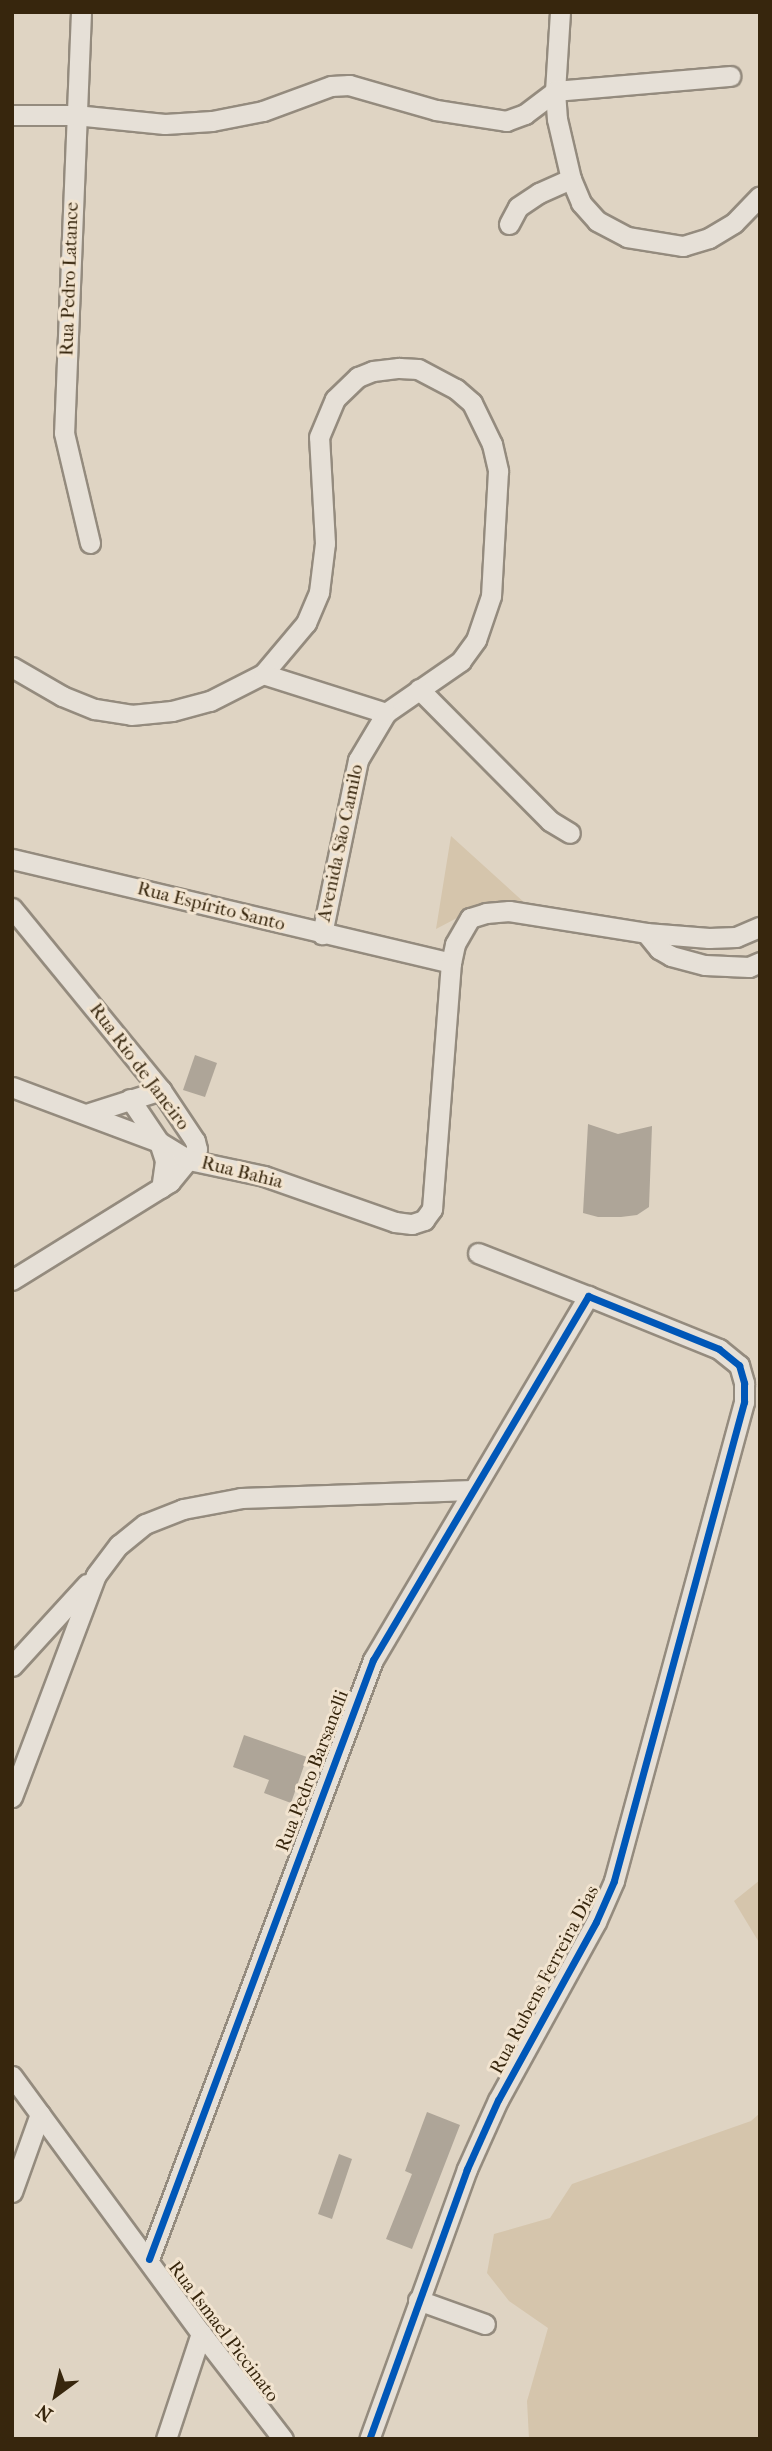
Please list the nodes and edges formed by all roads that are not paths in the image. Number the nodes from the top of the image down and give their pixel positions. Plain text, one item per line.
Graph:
1 (80, 12) edge
2 (560, 12) edge
3 (730, 76) dead end
4 (555, 91) junction
5 (12, 115) edge
6 (75, 115) junction
7 (571, 178) junction
8 (760, 196) edge
9 (509, 224) dead end
10 (90, 543) dead end
11 (12, 667) edge
12 (263, 674) junction
13 (419, 689) junction
14 (386, 713) junction
15 (570, 832) dead end
16 (12, 859) edge
17 (12, 908) edge
18 (760, 927) edge
19 (646, 933) junction
20 (322, 934) junction
21 (760, 962) edge
22 (451, 963) junction
23 (12, 1087) edge
24 (160, 1090) junction
25 (130, 1100) junction
26 (86, 1114) junction
27 (159, 1142) junction
28 (189, 1160) junction
29 (161, 1188) junction
30 (478, 1253) dead end
31 (12, 1280) edge
32 (587, 1296) junction
33 (472, 1490) junction
34 (96, 1575) junction
35 (12, 1666) edge
36 (12, 1797) edge
37 (12, 2076) edge
38 (40, 2114) junction
39 (12, 2192) edge
40 (149, 2259) junction
41 (418, 2300) junction
42 (485, 2324) dead end
43 (201, 2333) junction
44 (166, 2439) edge
45 (283, 2439) edge
46 (369, 2439) edge

1 - 6 street, Rua Pedro Latance
2 - 4 street
3 - 4 street
4 - 6 street
4 - 7 street
5 - 6 street
6 - 10 street, Rua Pedro Latance
7 - 8 street
7 - 9 street
11 - 12 street, Avenida São Camilo
12 - 13 street, Avenida São Camilo
12 - 14 street
13 - 14 street, Avenida São Camilo
13 - 15 street
14 - 20 street, Avenida São Camilo
16 - 20 street, Rua Espírito Santo
17 - 24 street, Rua Rio de Janeiro
18 - 19 street
19 - 21 street
19 - 22 street
20 - 22 street, Rua Espírito Santo
22 - 28 street, Rua Bahia
23 - 26 street, Rua Bahia
24 - 25 street
24 - 28 street, Rua Rio de Janeiro
25 - 26 street
25 - 27 street
26 - 27 street, Rua Bahia
27 - 28 street, Rua Bahia
27 - 29 street
28 - 29 street, Rua Rio de Janeiro
29 - 31 street, Rua Rio de Janeiro
30 - 32 street
32 - 33 street, Rua Pedro Barsanelli
32 - 41 street, Rua Rubens Ferreira Dias
33 - 34 street
33 - 40 street, Rua Pedro Barsanelli
34 - 35 street
34 - 36 street
37 - 38 street, Rua Ismael Piccinato
38 - 39 street
38 - 40 street, Rua Ismael Piccinato
40 - 43 street, Rua Ismael Piccinato
41 - 42 street
41 - 46 street, Rua Rubens Ferreira Dias
43 - 44 street
43 - 45 street, Rua Ismael Piccinato

